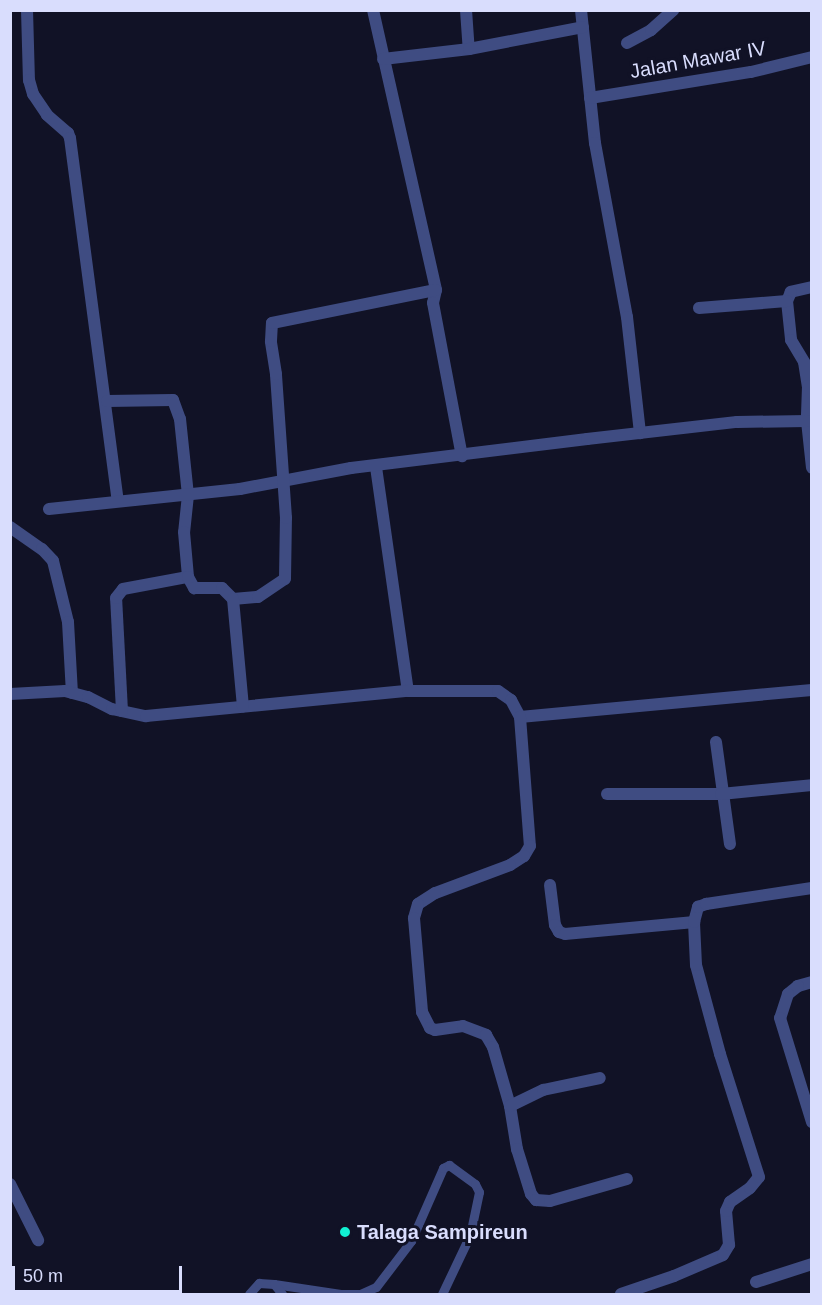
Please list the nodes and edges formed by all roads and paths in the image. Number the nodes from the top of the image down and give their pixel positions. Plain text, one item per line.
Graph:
1 (27, 10) edge
2 (373, 10) edge
3 (466, 10) edge
4 (581, 10) edge
5 (673, 10) edge
6 (583, 27) junction
7 (627, 43) dead end
8 (469, 49) junction
9 (812, 57) edge
10 (383, 59) junction
11 (590, 98) junction
12 (812, 287) edge
13 (436, 290) junction
14 (787, 301) junction
15 (699, 308) dead end
16 (810, 386) edge
17 (107, 401) junction
18 (807, 421) junction
19 (640, 433) junction
20 (811, 454) edge
21 (462, 456) junction
22 (376, 467) junction
23 (812, 468) edge
24 (283, 481) junction
25 (188, 495) junction
26 (118, 501) junction
27 (49, 508) dead end
28 (10, 527) edge
29 (188, 577) junction
30 (233, 599) junction
31 (812, 690) edge
32 (408, 691) junction
33 (72, 693) junction
34 (10, 694) edge
35 (243, 707) junction
36 (122, 711) junction
37 (520, 717) junction
38 (716, 742) dead end
39 (812, 785) edge
40 (607, 794) dead end
41 (721, 794) junction
42 (730, 844) dead end
43 (550, 885) dead end
44 (812, 888) edge
45 (694, 922) junction
46 (812, 982) edge
47 (600, 1078) dead end
48 (510, 1106) junction
49 (812, 1122) edge
50 (627, 1179) dead end
51 (10, 1184) edge
52 (38, 1240) dead end
53 (812, 1264) edge
54 (756, 1282) dead end
55 (274, 1284) junction
56 (249, 1294) edge
57 (282, 1294) edge
58 (360, 1294) edge
59 (442, 1294) edge
60 (621, 1294) edge

1 - 17 street
2 - 10 street
3 - 8 street
4 - 6 street
5 - 7 street
6 - 8 street
6 - 11 street
8 - 10 street
9 - 11 street, Jalan Mawar IV
10 - 13 street
11 - 19 street
12 - 14 street
13 - 21 street
13 - 24 street
14 - 15 street
14 - 16 street
16 - 18 street
17 - 25 street
17 - 26 street
18 - 19 street
18 - 20 street
19 - 21 street
20 - 23 street
21 - 22 street
22 - 24 street
22 - 32 street
24 - 25 street
24 - 30 street
25 - 26 street
25 - 29 street
26 - 27 street
28 - 33 street
29 - 30 street
29 - 36 street
30 - 35 street
31 - 37 street
32 - 35 street
32 - 37 street
33 - 34 street
33 - 36 street
35 - 36 street
37 - 48 street
38 - 41 street
39 - 41 street
40 - 41 street
41 - 42 street
43 - 45 street
44 - 45 street
45 - 60 street
46 - 49 street
47 - 48 street
48 - 50 street
51 - 52 street
53 - 54 street
55 - 56 lane
55 - 57 lane
55 - 58 lane
58 - 59 lane

